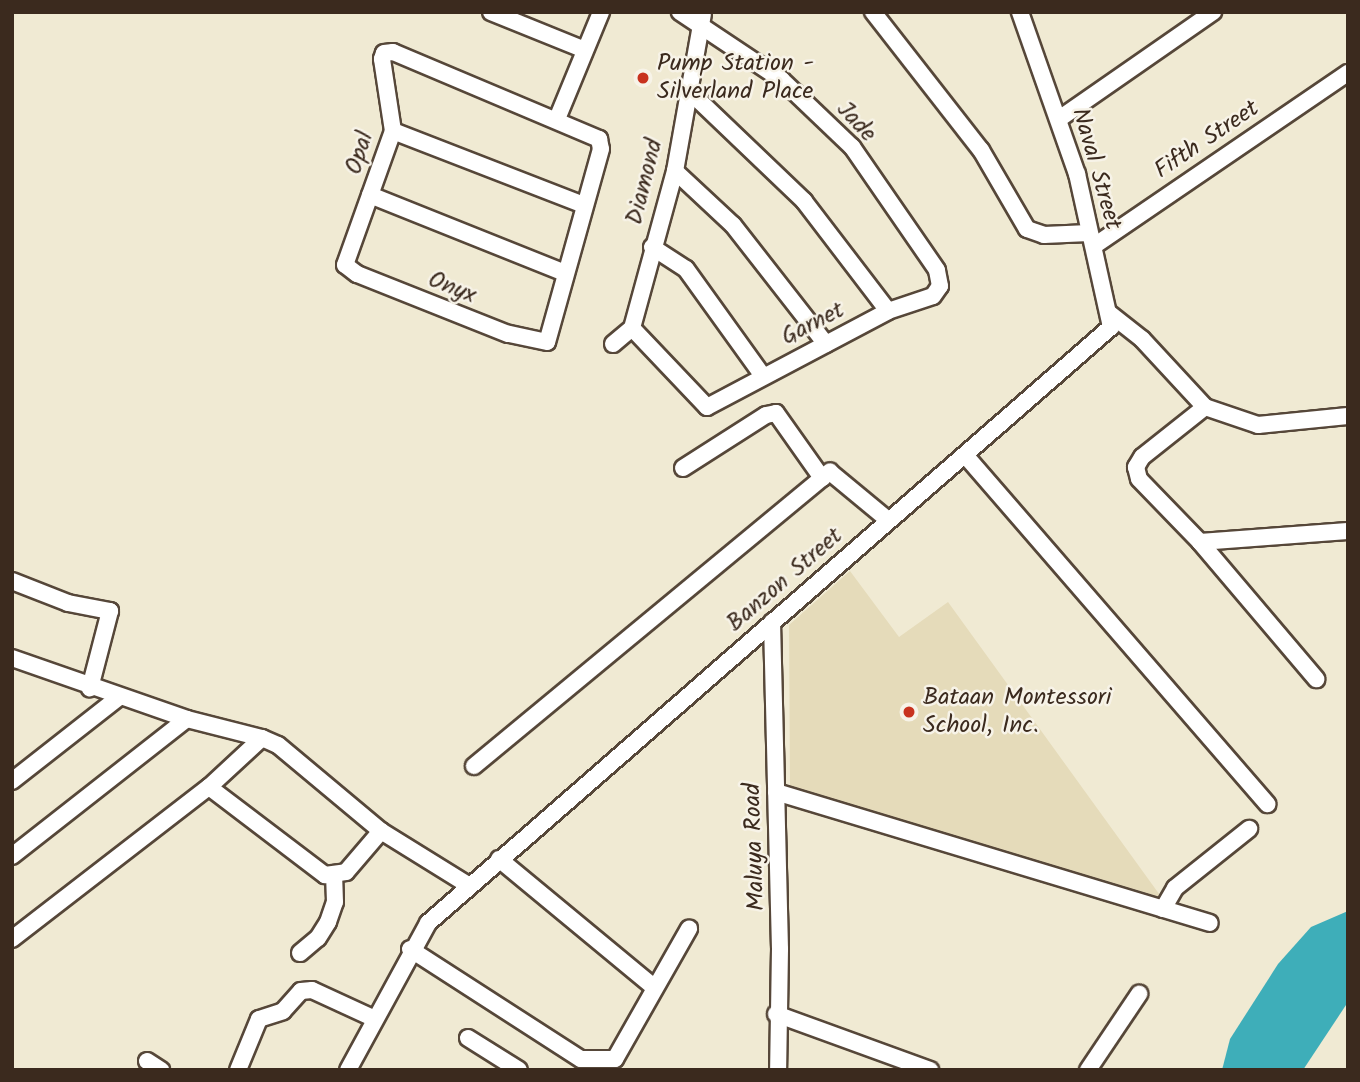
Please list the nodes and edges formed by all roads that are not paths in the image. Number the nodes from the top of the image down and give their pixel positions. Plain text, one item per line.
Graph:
1 (491, 12) edge
2 (601, 12) edge
3 (680, 12) edge
4 (873, 12) edge
5 (1020, 12) edge
6 (1213, 12) edge
7 (702, 17) edge
8 (584, 50) junction
9 (1348, 73) edge
10 (688, 90) junction
11 (557, 119) junction
12 (1059, 119) junction
13 (393, 131) junction
14 (675, 171) junction
15 (370, 195) junction
16 (584, 205) junction
17 (1091, 240) junction
18 (652, 247) junction
19 (345, 265) joint
20 (565, 273) junction
21 (940, 286) joint
22 (888, 311) junction
23 (1109, 313) junction
24 (632, 328) junction
25 (1102, 338) joint
26 (613, 344) dead end
27 (826, 344) junction
28 (763, 376) junction
29 (1205, 407) junction
30 (1348, 416) edge
31 (965, 455) junction
32 (683, 468) dead end
33 (821, 478) junction
34 (888, 520) junction
35 (1348, 531) edge
36 (1200, 542) junction
37 (12, 580) edge
38 (772, 622) junction
39 (12, 658) edge
40 (1316, 679) dead end
41 (90, 688) junction
42 (119, 697) junction
43 (187, 719) junction
44 (262, 737) junction
45 (474, 766) dead end
46 (12, 782) edge
47 (209, 787) junction
48 (776, 792) junction
49 (1267, 804) dead end
50 (1249, 829) dead end
51 (381, 831) junction
52 (12, 856) edge
53 (499, 859) junction
54 (334, 877) junction
55 (468, 886) junction
56 (1163, 909) junction
57 (1210, 923) dead end
58 (689, 929) dead end
59 (12, 939) edge
60 (410, 949) junction
61 (300, 953) dead end
62 (654, 988) junction
63 (1139, 994) dead end
64 (776, 1014) junction
65 (373, 1018) junction
66 (468, 1038) dead end
67 (581, 1064) edge
68 (239, 1070) edge
69 (348, 1070) edge
70 (519, 1070) edge
71 (778, 1070) edge
72 (930, 1070) edge
73 (1088, 1070) edge

1 - 8 street
2 - 8 street
3 - 7 street, Jade
4 - 17 street
5 - 12 street, Naval Street
6 - 12 street
7 - 10 street, Diamond
7 - 21 street, Jade
8 - 11 street
9 - 17 street, Fifth Street
10 - 14 street, Diamond
10 - 22 street
11 - 13 street, Opal
11 - 16 street
12 - 17 street, Naval Street
13 - 15 street, Opal
13 - 16 street
14 - 18 street, Diamond
14 - 27 street
15 - 19 street, Opal
15 - 20 street
16 - 20 street
17 - 23 street, Naval Street
18 - 24 street, Diamond
18 - 28 street
19 - 20 street, Onyx
21 - 22 street, Garnet
22 - 27 street, Garnet
23 - 25 street, Naval Street
23 - 29 street
24 - 26 street
24 - 28 street, Garnet
25 - 31 street, Banzon Street
27 - 28 street, Garnet
29 - 30 street
29 - 36 street
31 - 34 street, Banzon Street
31 - 49 street
32 - 33 street
33 - 34 street
33 - 45 street
34 - 38 street, Banzon Street
35 - 36 street
36 - 40 street
37 - 41 street
38 - 48 street, Maluya Road
38 - 53 street, Banzon Street
39 - 41 street
41 - 42 street
42 - 43 street
42 - 46 street
43 - 44 street
43 - 52 street
44 - 47 street
44 - 51 street
47 - 54 street
47 - 59 street
48 - 56 street
48 - 64 street, Maluya Road
50 - 56 street
51 - 54 street
51 - 55 street
53 - 55 street, Banzon Street
53 - 62 street
54 - 61 street
55 - 60 street, Banzon Street
56 - 57 street
58 - 62 street
60 - 65 street, Banzon Street
60 - 67 street
62 - 67 street
63 - 73 street
64 - 71 street, Maluya Road
64 - 72 street
65 - 68 street
65 - 69 street, Banzon Street
66 - 70 street

